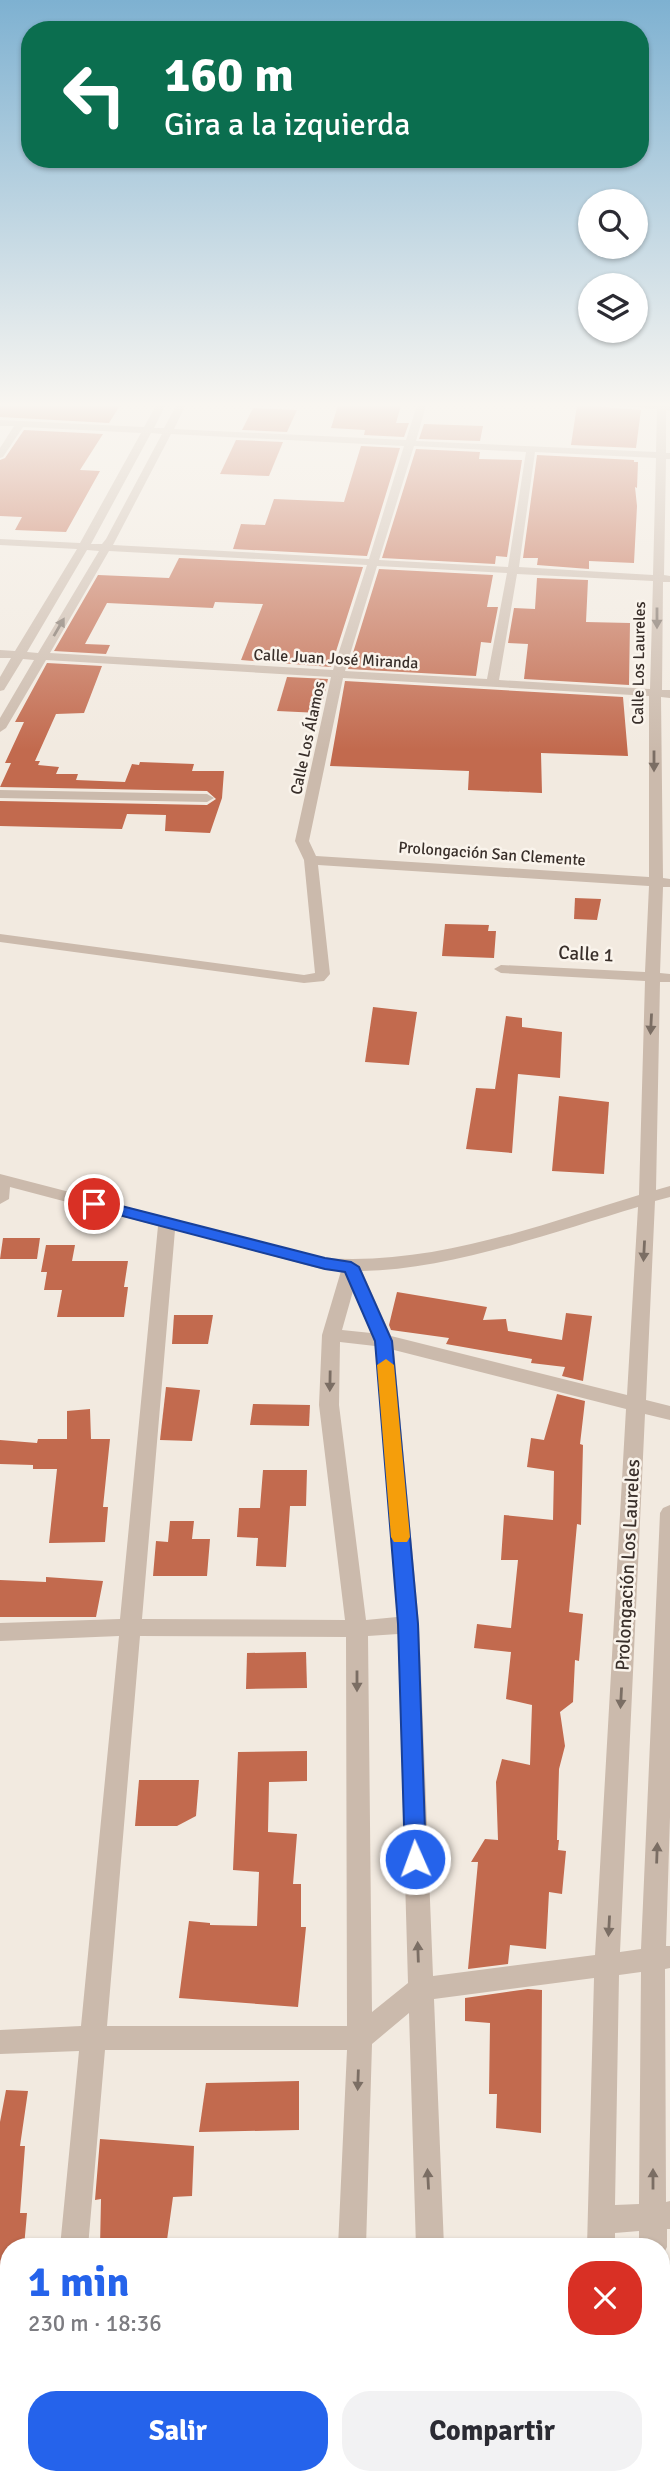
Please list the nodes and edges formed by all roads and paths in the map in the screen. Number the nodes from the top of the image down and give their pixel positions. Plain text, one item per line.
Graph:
1 (99, 518) edge
2 (121, 518) edge
3 (386, 518) edge
4 (520, 518) edge
5 (661, 518) edge
6 (0, 534) edge
7 (0, 542) edge
8 (86, 542) junction
9 (108, 543) junction
10 (373, 559) junction
11 (513, 567) junction
12 (670, 571) edge
13 (657, 574) junction
14 (670, 579) edge
15 (0, 654) edge
16 (18, 655) junction
17 (42, 657) junction
18 (338, 674) junction
19 (492, 684) junction
20 (0, 687) edge
21 (663, 694) edge
22 (0, 728) edge
23 (0, 794) edge
24 (207, 798) dead end
25 (311, 860) junction
26 (663, 883) edge
27 (0, 938) edge
28 (501, 969) dead end
29 (662, 977) edge
30 (1, 1179) edge
31 (670, 1191) edge
32 (647, 1198) junction
33 (0, 1199) edge
34 (167, 1223) junction
35 (351, 1267) junction
36 (331, 1335) junction
37 (384, 1341) junction
38 (636, 1405) junction
39 (670, 1413) edge
40 (670, 1513) edge
41 (408, 1624) junction
42 (131, 1627) junction
43 (357, 1629) junction
44 (0, 1632) edge
45 (662, 1958) edge
46 (607, 1965) junction
47 (419, 1989) junction
48 (93, 2038) junction
49 (360, 2038) junction
50 (0, 2042) edge
51 (661, 2216) edge
52 (601, 2234) edge
53 (75, 2238) edge
54 (352, 2238) edge
55 (430, 2238) edge
56 (655, 2238) edge

1 - 8 street
2 - 9 street
3 - 10 street, Calle Los Álamos
4 - 11 street
5 - 13 street, Calle Los Laureles
6 - 8 street
7 - 8 street
8 - 9 street
8 - 16 street
9 - 10 street
17 -> 9 street
10 - 11 street
10 - 18 street, Calle Los Álamos
11 - 13 street
11 - 19 street
12 - 13 street
13 - 14 street
13 -> 21 street, Calle Los Laureles
15 - 16 street, Calle Juan José Miranda
16 - 17 street, Calle Juan José Miranda
16 - 20 street
17 - 18 street, Calle Juan José Miranda
17 - 22 street
18 - 19 street, Calle Juan José Miranda
18 - 25 street, Calle Los Álamos
19 - 21 street, Calle Juan José Miranda
21 -> 26 street, Calle Los Laureles
23 - 24 street
25 - 26 street, Prolongación San Clemente
25 - 27 street
26 - 29 street, Prolongación Los Laureles
28 - 29 street, Calle 1
29 -> 32 street, Prolongación Los Laureles
30 - 33 street
30 - 34 street
31 - 32 street
32 - 35 street
32 -> 38 street, Prolongación Los Laureles
34 - 35 street
34 - 42 street
35 - 36 street
35 - 37 street
36 - 37 street
36 -> 43 street
37 - 38 street
37 - 41 street
38 - 39 street
38 -> 46 street, Prolongación Los Laureles
45 -> 40 street, Prolongación Los Laureles
41 - 43 street
47 -> 41 street
42 - 43 street
42 - 44 street
42 - 48 street
43 -> 49 street
45 - 46 street
51 -> 45 street, Prolongación Los Laureles
46 - 47 street
46 - 52 street, Prolongación Los Laureles
47 - 49 street
55 -> 47 street
48 - 49 street
48 - 50 street
48 - 53 street
49 -> 54 street
51 - 52 street
51 - 56 street, Prolongación Los Laureles

